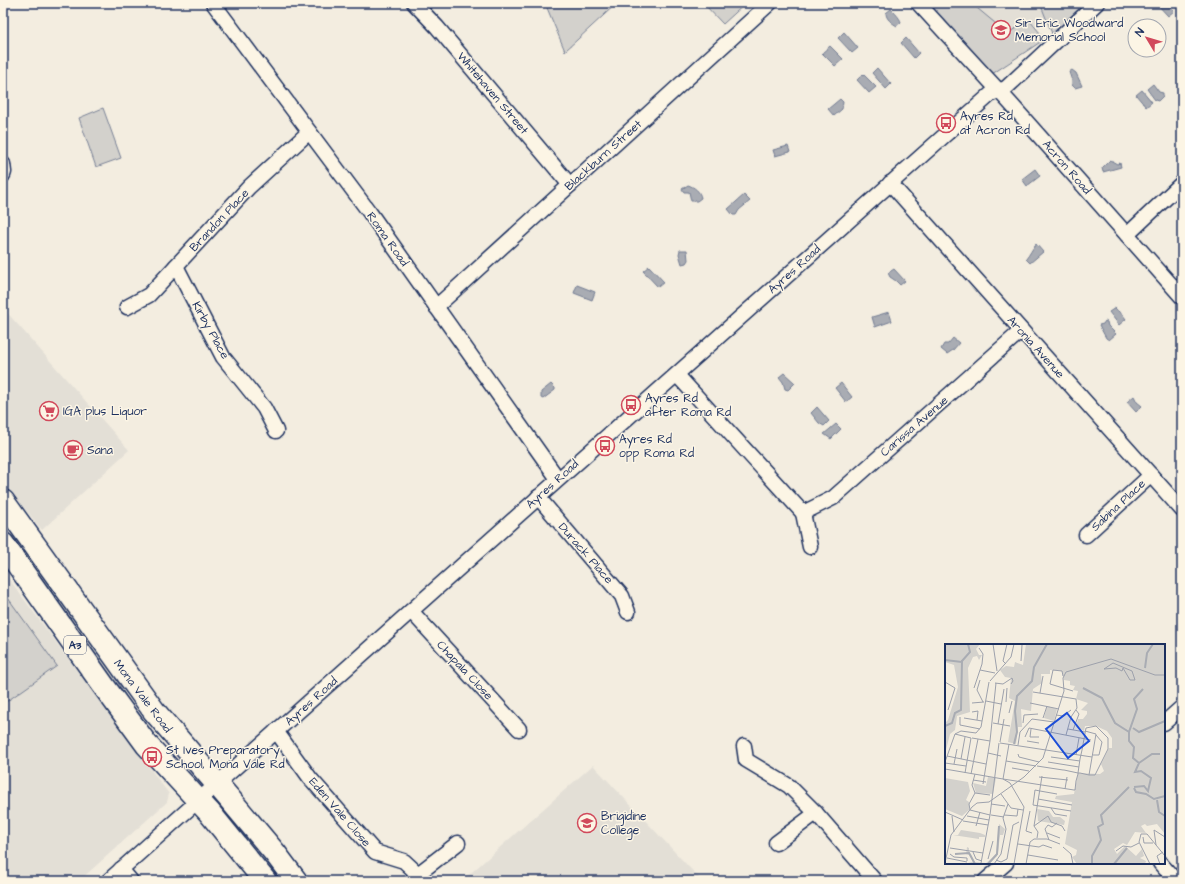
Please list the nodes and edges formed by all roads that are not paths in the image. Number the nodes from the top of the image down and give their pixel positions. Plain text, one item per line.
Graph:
1 (213, 3) edge
2 (414, 3) edge
3 (770, 3) edge
4 (918, 3) edge
5 (1097, 3) edge
6 (999, 91) junction
7 (309, 132) junction
8 (3, 164) edge
9 (3, 175) edge
10 (890, 183) junction
11 (1182, 184) edge
12 (570, 185) junction
13 (1127, 235) junction
14 (176, 266) junction
15 (1182, 297) edge
16 (128, 307) dead end
17 (436, 307) junction
18 (1021, 331) junction
19 (677, 374) junction
20 (276, 431) dead end
21 (1151, 475) junction
22 (558, 479) junction
23 (538, 497) junction
24 (3, 501) edge
25 (1182, 510) edge
26 (803, 514) junction
27 (1086, 535) dead end
28 (3, 544) edge
29 (810, 548) dead end
30 (411, 611) junction
31 (628, 612) dead end
32 (1182, 707) edge
33 (1165, 722) edge
34 (520, 729) dead end
35 (276, 731) junction
36 (744, 746) dead end
37 (217, 784) junction
38 (198, 800) junction
39 (816, 813) junction
40 (458, 844) dead end
41 (776, 844) dead end
42 (1005, 864) edge
43 (1161, 864) edge
44 (121, 869) junction
45 (415, 877) edge
46 (108, 881) edge
47 (131, 881) edge
48 (265, 881) edge
49 (296, 881) edge
50 (875, 881) edge
51 (985, 881) edge
52 (1176, 881) edge

1 - 7 street, Roma Road
2 - 12 street, Whitehaven Street
3 - 12 street, Blackburn Street
4 - 6 street, Acron Road
5 - 6 street, Ayres Road
6 - 10 street, Ayres Road
6 - 13 street, Acron Road
7 - 14 street, Brandon Place
7 - 17 street, Roma Road
8 - 9 street
10 - 18 street, Aronia Avenue
10 - 19 street, Ayres Road
11 - 13 street
12 - 17 street, Blackburn Street
13 - 15 street, Acron Road
14 - 16 street, Brandon Place
14 - 20 street, Kirby Place
17 - 22 street, Roma Road
18 - 21 street, Aronia Avenue
18 - 26 street, Carissa Avenue
19 - 22 street, Ayres Road
19 - 26 street
21 - 25 street, Aronia Avenue
21 - 27 street, Sabina Place
22 - 23 street, Ayres Road
23 - 30 street, Ayres Road
23 - 31 street, Durack Place
24 - 37 highway, Mona Vale Road / A3
26 - 29 street
28 - 38 highway, A3
30 - 34 street, Chapala Close
30 - 35 street, Ayres Road
32 - 33 street
35 - 37 street, Ayres Road
35 - 45 street, Eden Vale Close
36 - 39 street
37 - 38 street, Ayres Road
37 - 49 highway, Mona Vale Road / A3
38 - 44 street, Ayres Road
38 - 48 highway, A3
39 - 41 street
39 - 50 street
40 - 45 street, Eden Vale Close
42 - 51 street
43 - 52 street
44 - 46 street, Ayres Road
44 - 47 street

